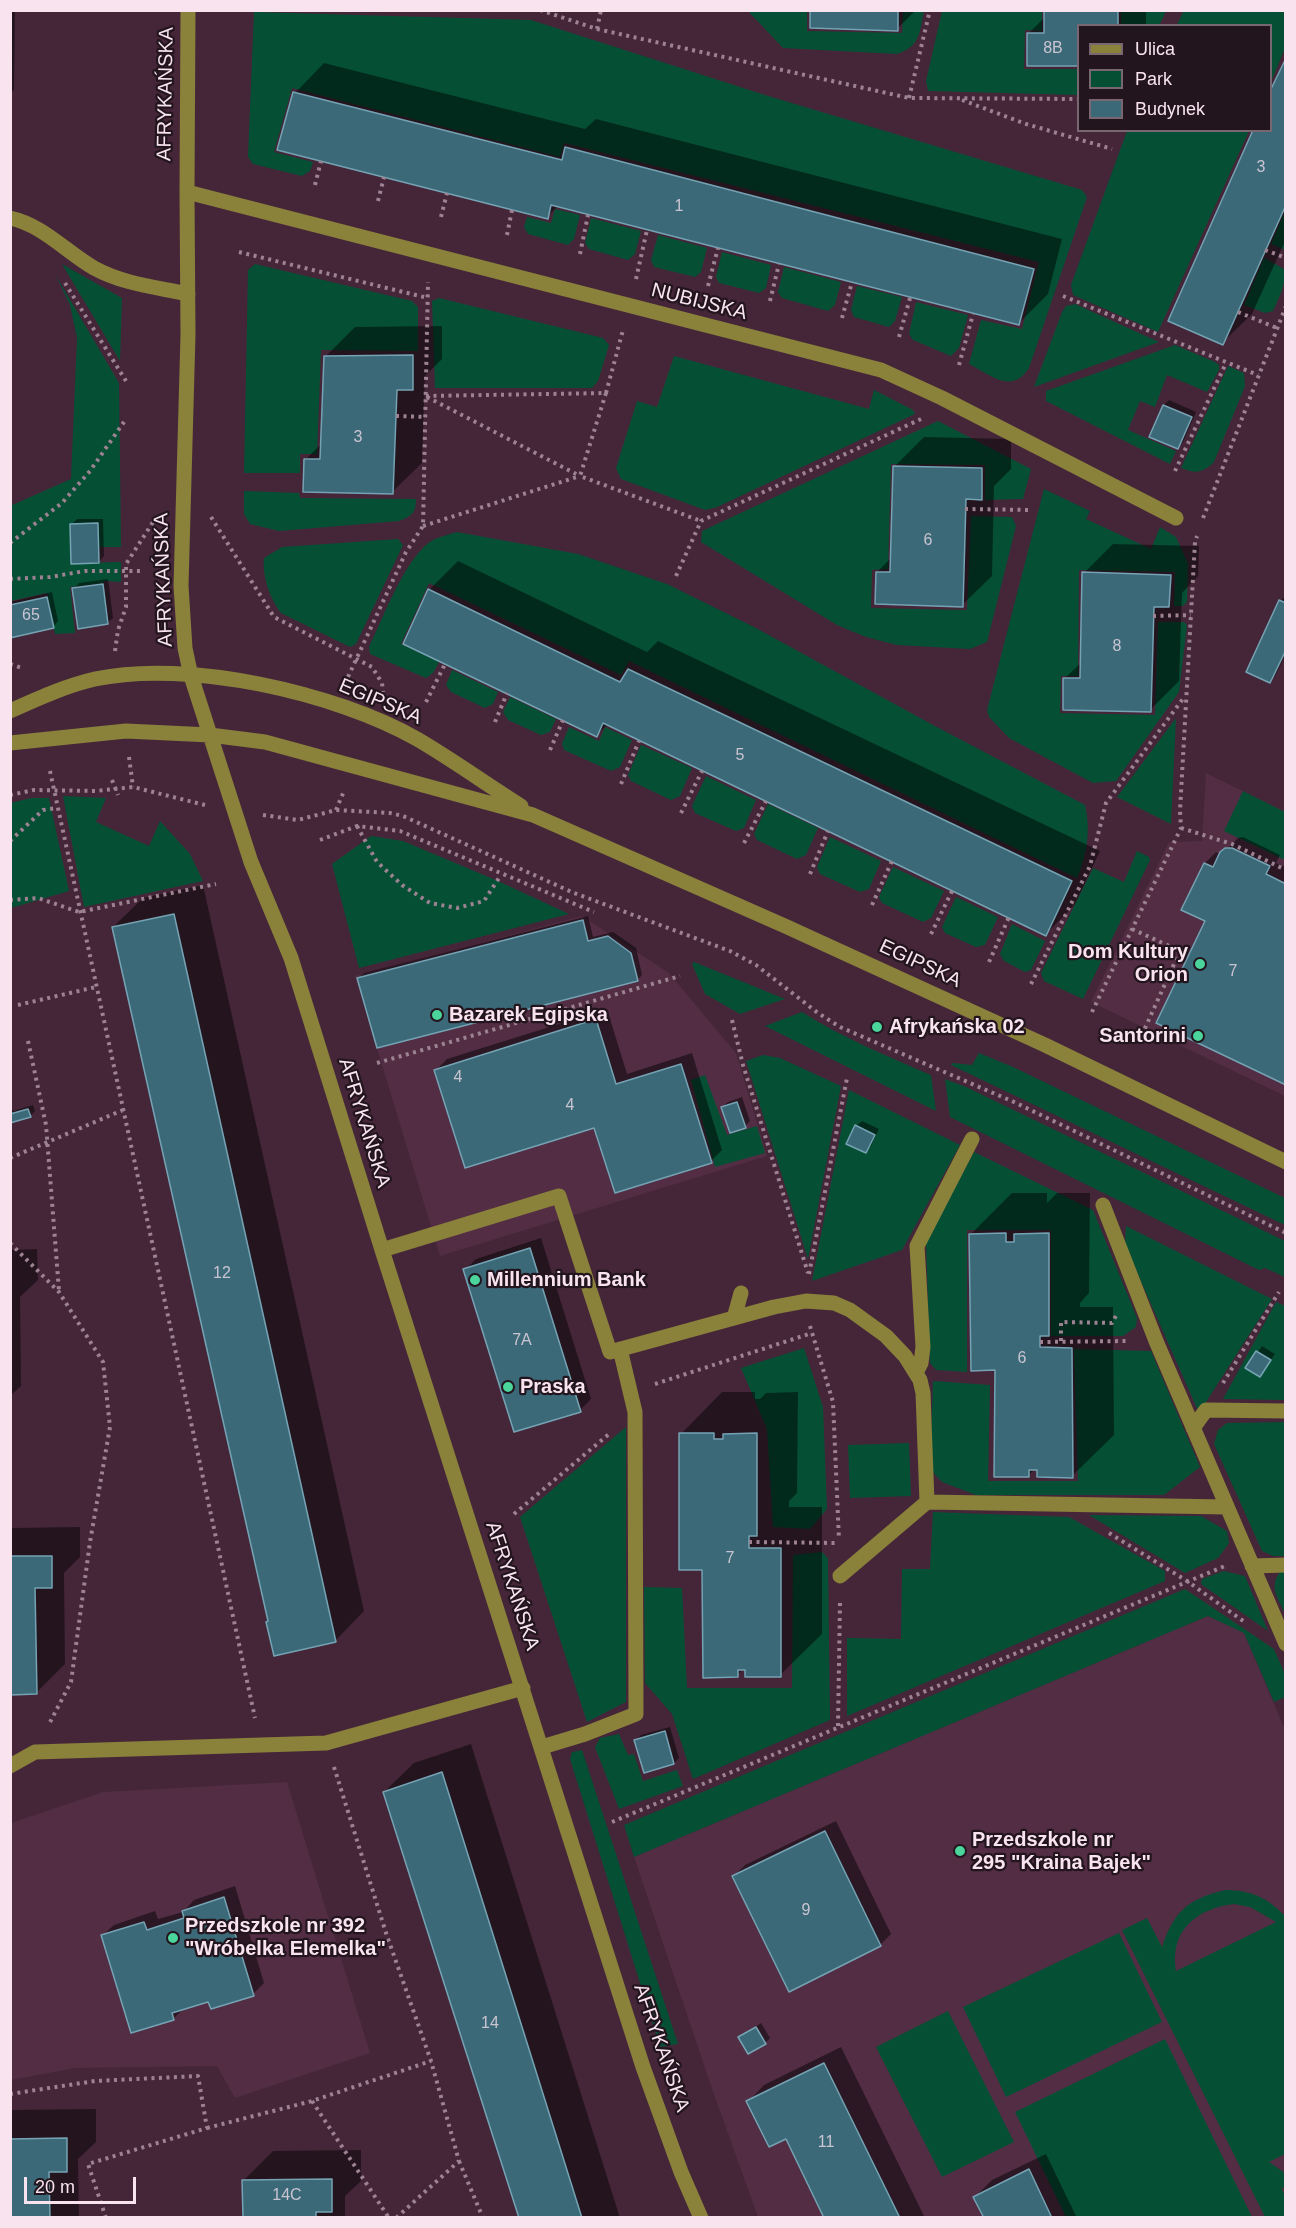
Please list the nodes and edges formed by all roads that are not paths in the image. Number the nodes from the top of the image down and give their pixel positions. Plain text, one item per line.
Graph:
1 (188, 10) edge
2 (187, 192) junction
3 (10, 218) edge
4 (188, 294) junction
5 (1176, 518) dead end
6 (191, 676) junction
7 (10, 711) edge
8 (210, 735) junction
9 (10, 743) edge
10 (533, 814) junction
11 (972, 1139) dead end
12 (1286, 1162) edge
13 (1103, 1204) dead end
14 (382, 1250) junction
15 (741, 1293) dead end
16 (734, 1318) junction
17 (620, 1349) junction
18 (916, 1371) junction
19 (1286, 1411) edge
20 (1193, 1428) junction
21 (927, 1502) junction
22 (1227, 1507) junction
23 (1250, 1562) junction
24 (1286, 1565) edge
25 (840, 1576) road end
26 (1286, 1644) edge
27 (523, 1688) junction
28 (542, 1747) junction
29 (10, 1766) edge
30 (701, 2217) edge

1 - 2 street, AFRYKAŃSKA
2 - 4 street, AFRYKAŃSKA
2 - 5 street, NUBIJSKA
3 - 4 street
4 - 6 street, AFRYKAŃSKA
6 - 7 street, EGIPSKA
6 - 8 street, AFRYKAŃSKA
6 - 10 street, EGIPSKA
8 - 9 street, EGIPSKA
8 - 10 street, EGIPSKA
8 - 14 street, AFRYKAŃSKA
10 - 12 street, EGIPSKA
11 - 18 street
13 - 20 street
14 - 17 street
14 - 27 street, AFRYKAŃSKA
15 - 16 street
16 - 17 street
16 - 18 street
17 - 28 street
18 - 21 street
19 - 20 street
20 - 22 street
21 - 22 street
21 - 25 street
22 - 23 street
23 - 24 street
23 - 26 street
27 - 28 street, AFRYKAŃSKA
27 - 29 street
28 - 30 street, AFRYKAŃSKA

